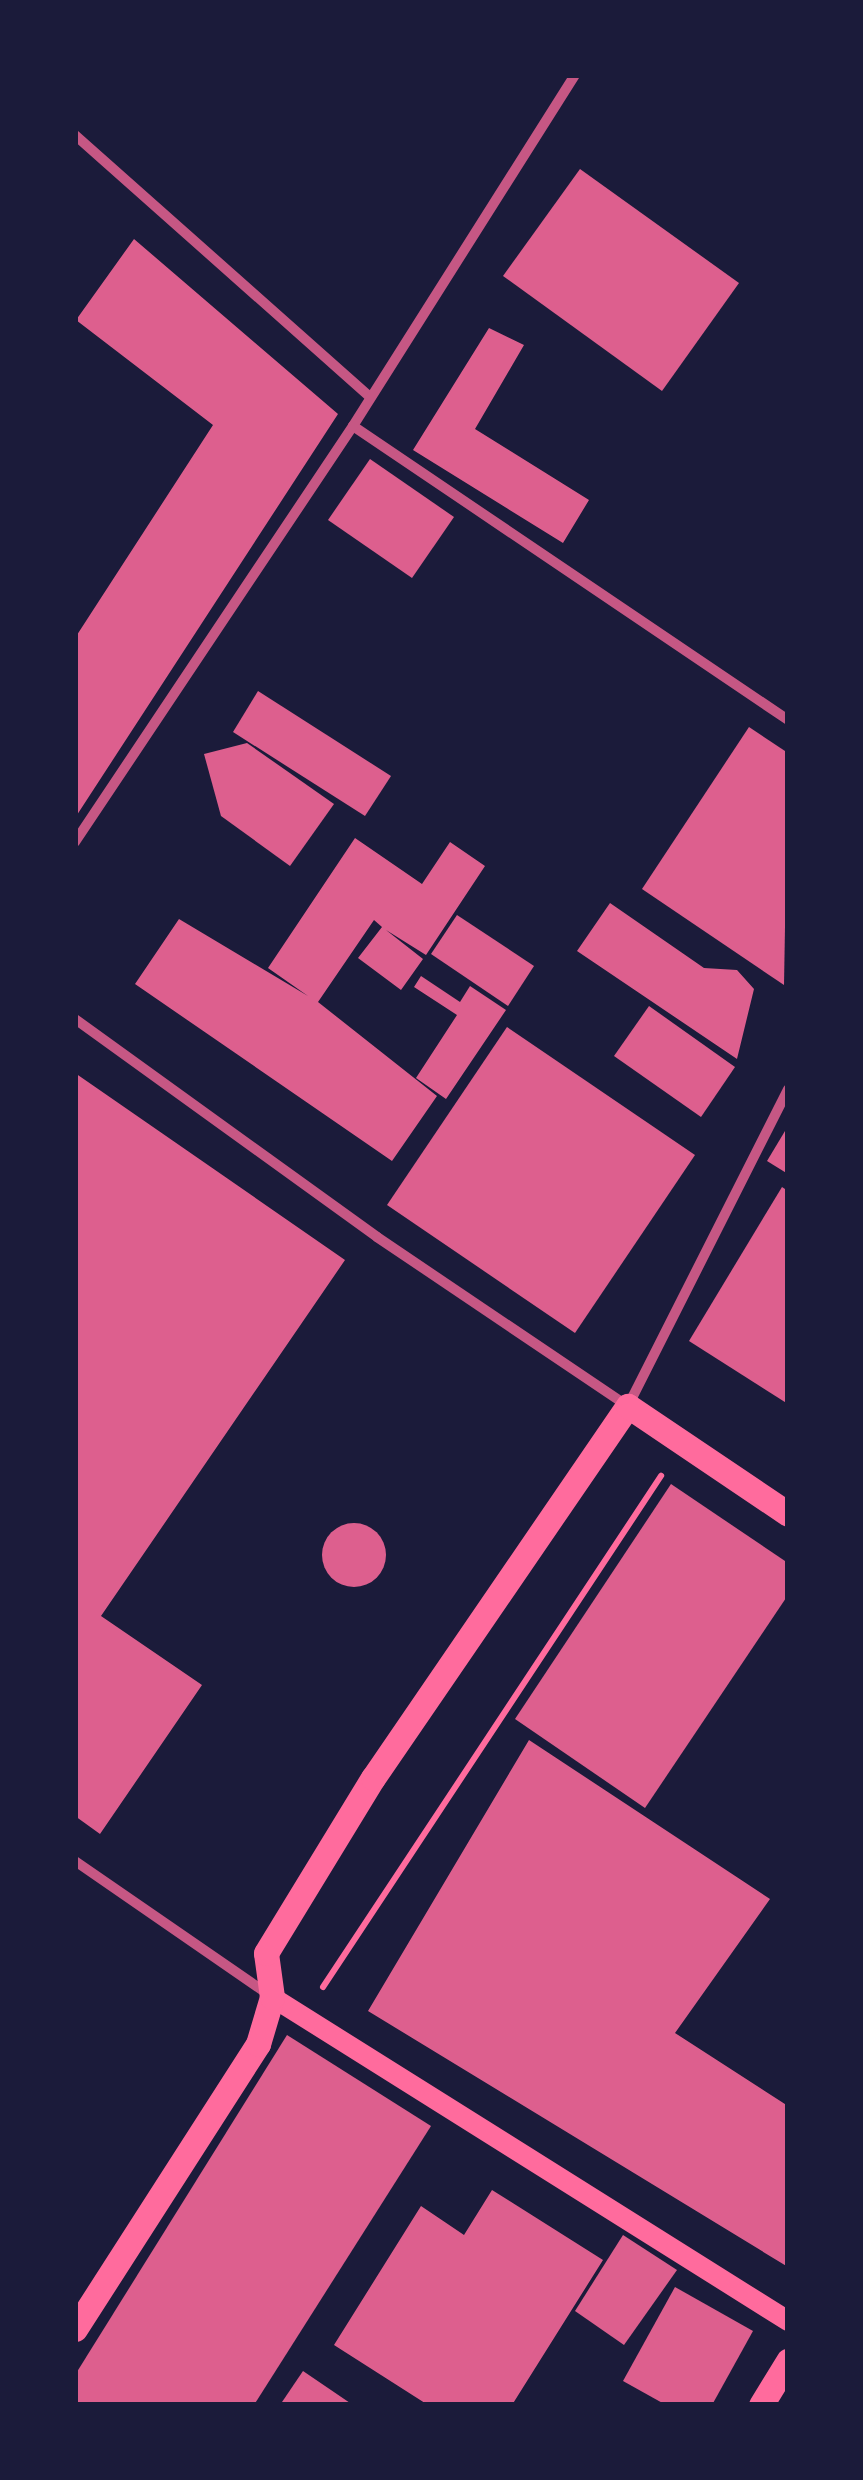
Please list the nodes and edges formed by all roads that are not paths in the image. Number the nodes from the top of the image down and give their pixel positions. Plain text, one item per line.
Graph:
1 (574, 75) edge
2 (75, 135) edge
3 (370, 396) junction
4 (353, 426) junction
5 (788, 720) edge
6 (75, 842) edge
7 (75, 1019) edge
8 (788, 1089) edge
9 (628, 1406) junction
10 (788, 1514) edge
11 (75, 1862) edge
12 (272, 1997) junction
13 (788, 2321) edge
14 (75, 2329) edge
15 (788, 2360) edge
16 (762, 2405) edge

1 - 3 street
2 - 3 street
3 - 4 street
4 - 5 street
4 - 6 street
7 - 9 street
8 - 9 street
9 - 10 main road
9 - 12 main road
11 - 12 street
12 - 13 main road
12 - 14 main road
15 - 16 main road

